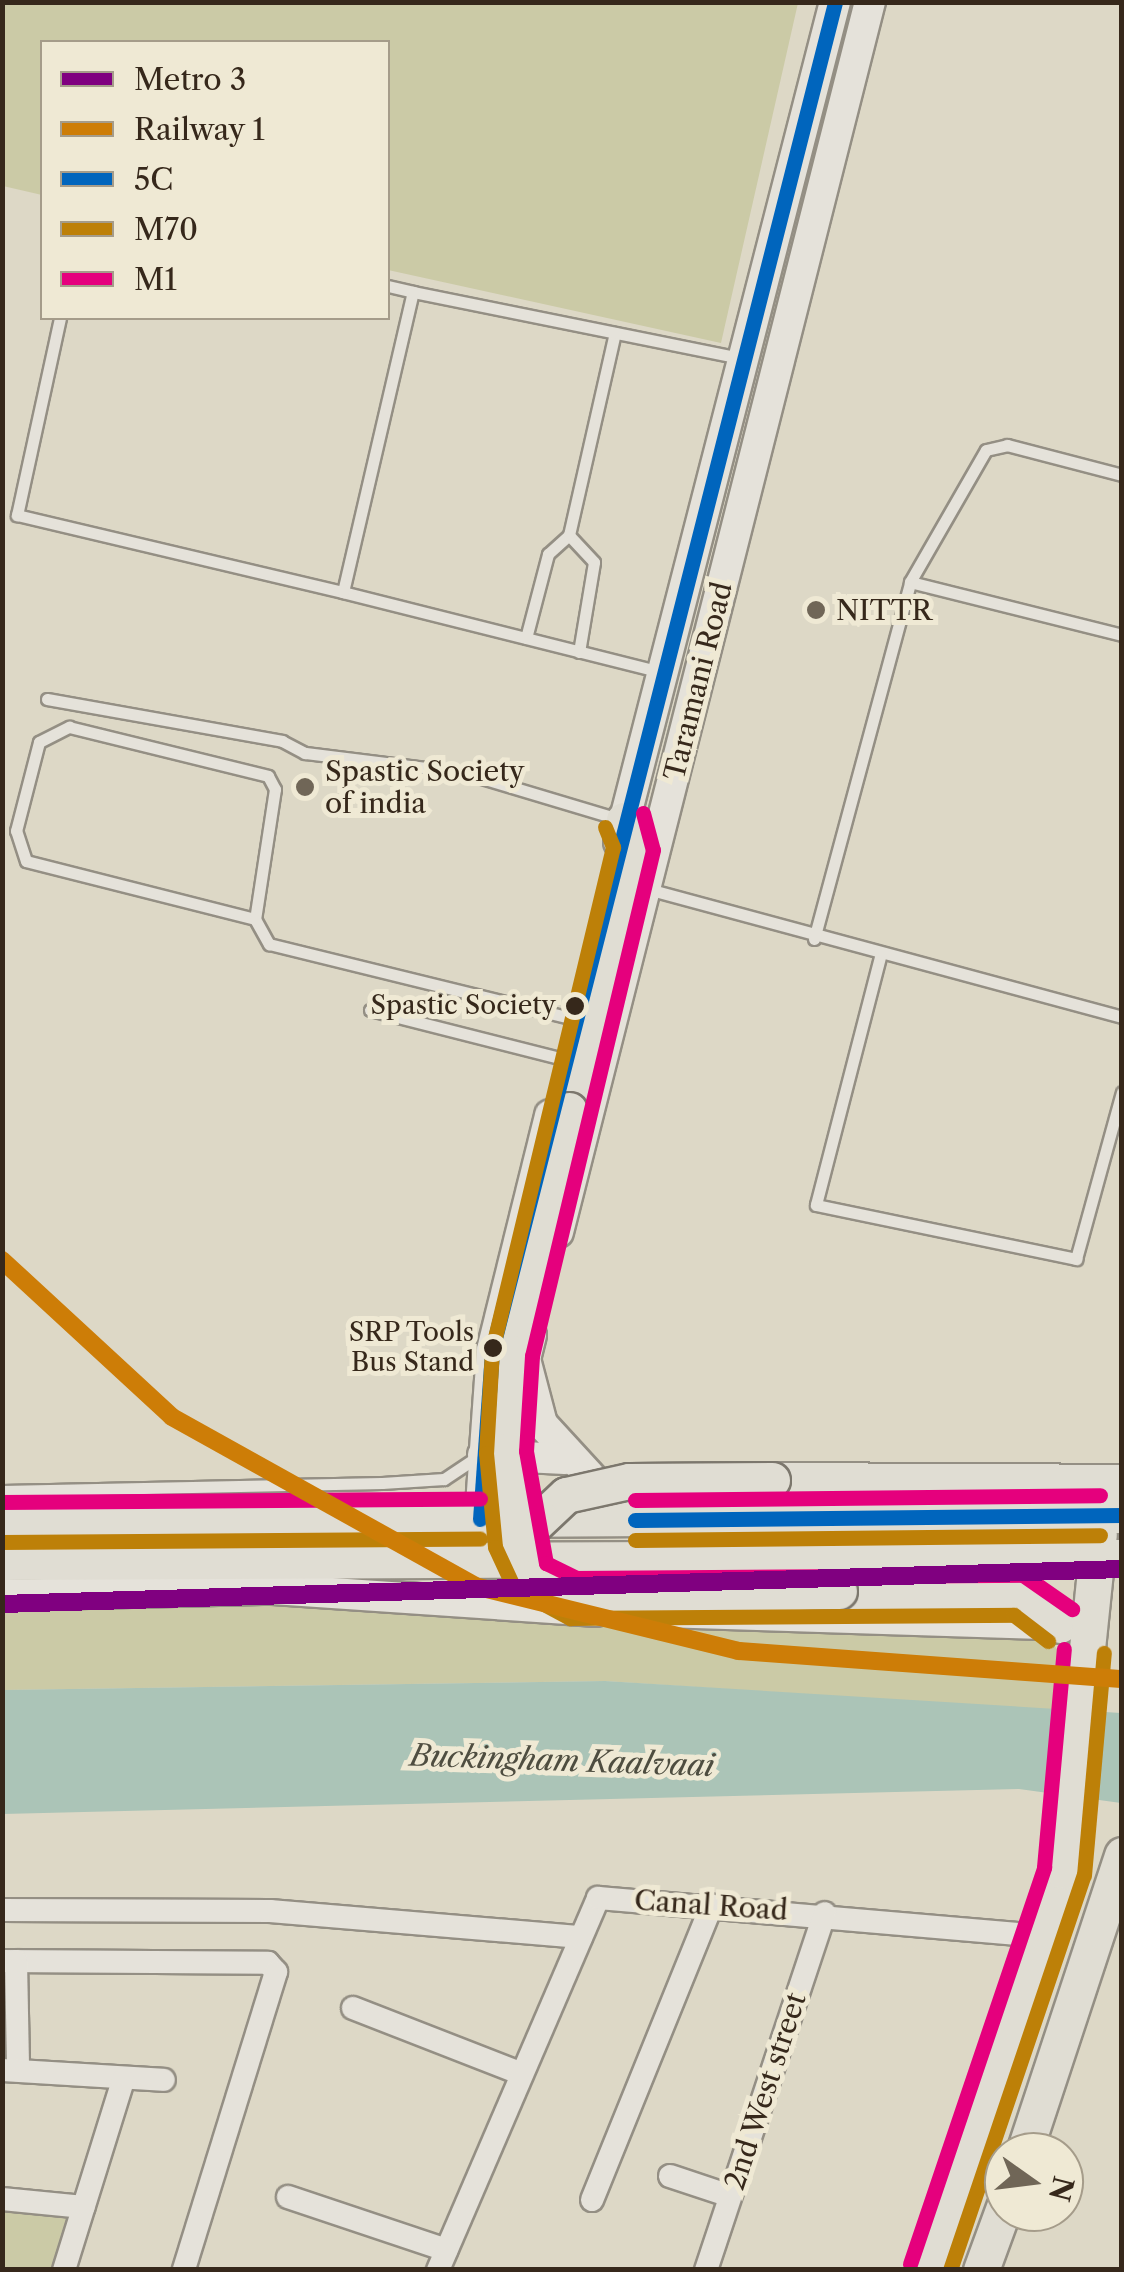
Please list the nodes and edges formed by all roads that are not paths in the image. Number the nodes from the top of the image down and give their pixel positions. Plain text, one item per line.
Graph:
1 (835, 2) edge
2 (870, 2) edge
3 (390, 286) edge
4 (413, 292) junction
5 (60, 320) edge
6 (615, 333) junction
7 (740, 358) junction
8 (1122, 476) edge
9 (569, 536) junction
10 (910, 582) junction
11 (343, 592) junction
12 (1122, 634) edge
13 (526, 638) junction
14 (579, 652) junction
15 (662, 672) junction
16 (47, 699) dead end
17 (624, 820) junction
18 (645, 888) junction
19 (255, 919) junction
20 (814, 939) junction
21 (880, 958) junction
22 (370, 1010) dead end
23 (1122, 1017) edge
24 (574, 1019) junction
25 (564, 1058) junction
26 (1122, 1092) edge
27 (480, 1455) junction
28 (565, 1459) junction
29 (1122, 1482) edge
30 (2, 1490) edge
31 (1111, 1515) edge
32 (480, 1519) junction
33 (635, 1520) junction
34 (2, 1522) edge
35 (514, 1543) junction
36 (1109, 1557) edge
37 (1059, 1558) junction
38 (2, 1562) edge
39 (2, 1595) edge
40 (1021, 1595) junction
41 (1074, 1626) junction
42 (1122, 1855) edge
43 (1118, 1894) edge
44 (712, 1905) junction
45 (2, 1910) edge
46 (824, 1913) junction
47 (1016, 1934) dead end
48 (582, 1937) junction
49 (9, 1961) edge
50 (353, 2008) dead end
51 (10, 2070) edge
52 (522, 2074) junction
53 (124, 2080) junction
54 (164, 2080) dead end
55 (1031, 2132) edge
56 (670, 2176) dead end
57 (730, 2196) junction
58 (288, 2197) dead end
59 (2, 2199) edge
60 (592, 2200) dead end
61 (84, 2207) junction
62 (995, 2232) edge
63 (442, 2260) edge
64 (64, 2270) edge
65 (184, 2270) edge
66 (706, 2270) edge
67 (929, 2270) edge
68 (981, 2270) edge

1 - 7 street, Taramani Road
2 - 18 street, Taramani Road
3 - 4 lane
4 - 6 lane
4 - 11 lane
5 - 11 lane
6 - 7 lane
6 - 9 lane
7 - 15 street, Taramani Road
8 - 10 lane
9 - 13 lane
9 - 14 lane
10 - 12 lane
10 - 20 lane
11 - 13 lane
13 - 14 lane
14 - 15 lane
15 - 17 street, Taramani Road
16 - 17 lane
17 - 24 street, Taramani Road
17 - 35 main road, bridge
18 - 20 lane
18 - 28 street, Taramani Road
19 - 19 lane
19 - 24 lane
20 - 21 lane
21 - 23 lane
21 - 26 lane
22 - 25 lane
24 - 25 street, Taramani Road
25 - 27 street, Taramani Road
27 - 28 street
27 - 30 lane
27 - 32 street, Taramani Road
28 - 33 street
29 - 35 main road, bridge
31 - 33 main road
31 - 36 main road
32 - 33 main road
32 - 34 main road
35 - 40 main road, bridge
36 - 37 main road
36 - 41 main road
37 - 38 main road
37 - 40 main road
39 - 41 street
40 - 41 main road
41 - 67 main road
42 - 43 main road
43 - 55 main road
44 - 46 street, Canal Road
44 - 48 street, Canal Road
44 - 60 street
45 - 48 street
46 - 47 street, Canal Road
46 - 57 street, 2nd West street
48 - 52 street, Canal Road
49 - 51 street
49 - 65 street
50 - 52 street
51 - 53 street
52 - 63 street, Canal Road
53 - 54 street
53 - 61 street
56 - 57 street
57 - 66 street, 2nd West street
58 - 63 street, Canal Road
59 - 61 street
61 - 64 street
62 - 68 main road

